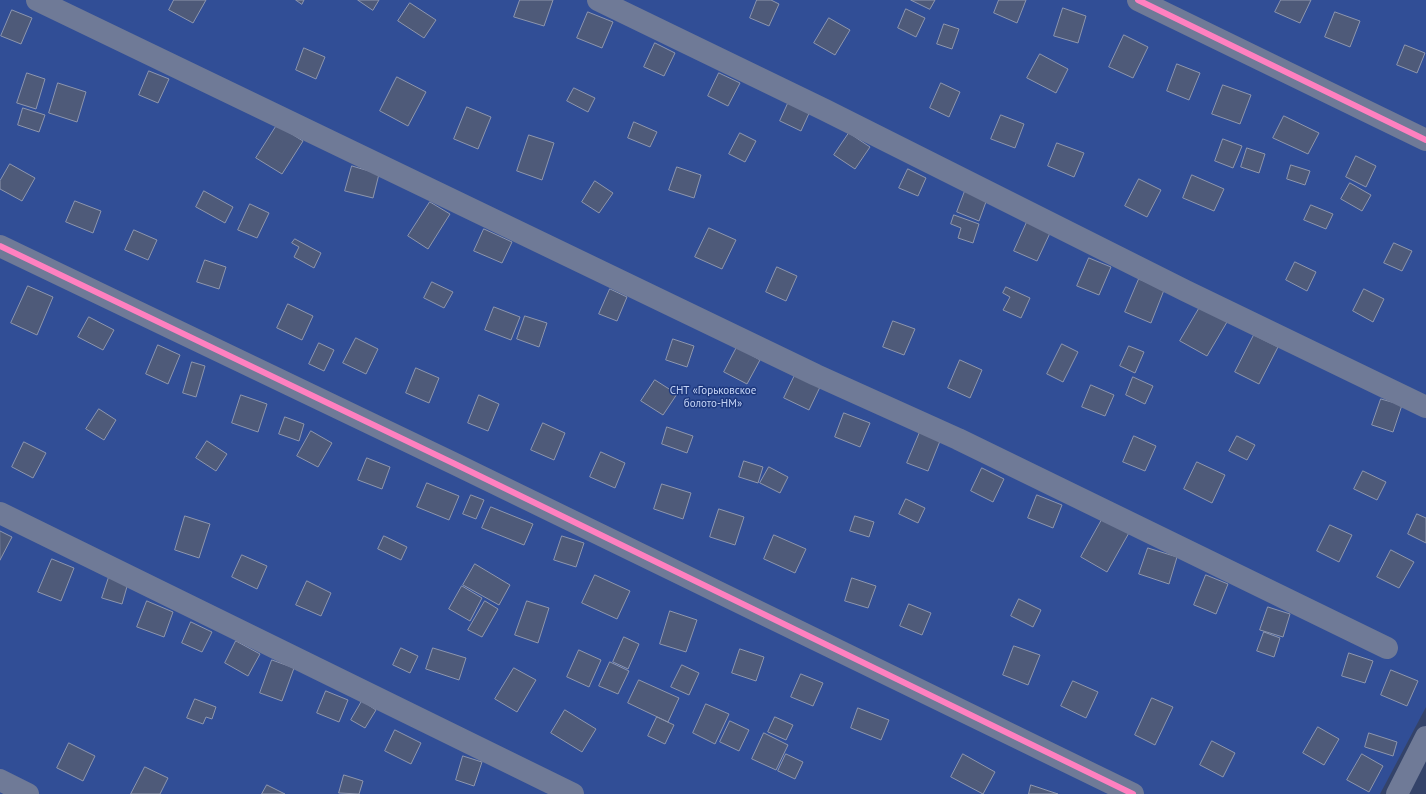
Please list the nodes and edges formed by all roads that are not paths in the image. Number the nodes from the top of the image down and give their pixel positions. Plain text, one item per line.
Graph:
1 (37, 0) edge
2 (598, 0) edge
3 (1138, 0) edge
4 (1426, 140) edge
5 (0, 246) edge
6 (1426, 406) edge
7 (0, 513) edge
8 (1387, 648) dead end
9 (1426, 737) edge
10 (0, 780) edge
11 (28, 794) edge
12 (573, 794) edge
13 (1133, 794) edge
14 (1397, 794) edge

1 - 8 street
2 - 6 street
3 - 4 street
5 - 13 street
7 - 12 street
9 - 14 street
10 - 11 street

